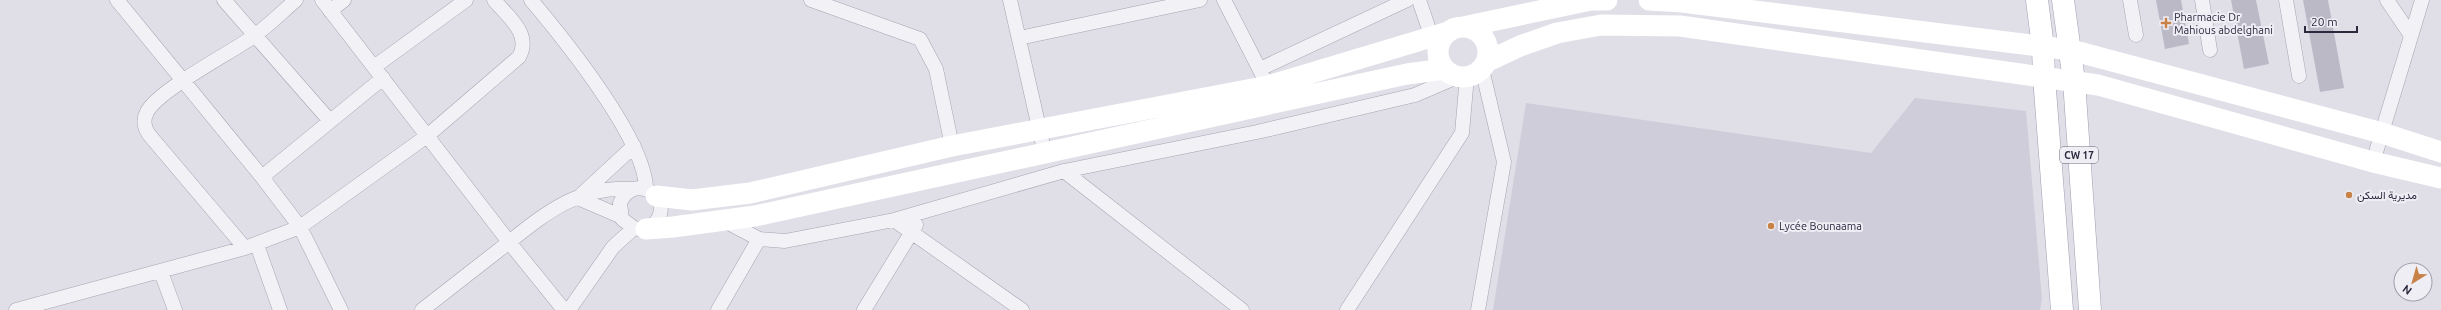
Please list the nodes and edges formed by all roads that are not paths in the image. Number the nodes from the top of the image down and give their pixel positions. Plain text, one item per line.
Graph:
1 (117, 0) edge
2 (224, 0) edge
3 (296, 0) edge
4 (344, 0) edge
5 (466, 0) edge
6 (494, 0) edge
7 (531, 0) edge
8 (811, 0) edge
9 (1010, 0) edge
10 (1200, 0) edge
11 (1224, 0) edge
12 (1407, 0) edge
13 (1419, 0) edge
14 (1607, 0) edge
15 (1650, 0) edge
16 (2037, 0) edge
17 (2063, 0) edge
18 (2130, 0) edge
19 (2202, 0) edge
20 (2286, 0) edge
21 (2387, 0) edge
22 (2422, 0) edge
23 (1682, 1) edge
24 (326, 5) edge
25 (1680, 26) junction
26 (1448, 32) junction
27 (2410, 34) junction
28 (255, 35) junction
29 (2136, 35) dead end
30 (1018, 38) junction
31 (2043, 47) junction
32 (2071, 50) junction
33 (2210, 50) dead end
34 (1468, 70) junction
35 (378, 72) junction
36 (2299, 76) dead end
37 (2044, 77) junction
38 (2074, 80) junction
39 (183, 81) junction
40 (1266, 87) junction
41 (330, 121) junction
42 (1038, 128) junction
43 (2382, 133) junction
44 (427, 136) junction
45 (634, 146) junction
46 (952, 146) junction
47 (2441, 152) edge
48 (1045, 154) junction
49 (2373, 162) junction
50 (1064, 172) junction
51 (262, 177) junction
52 (2441, 178) edge
53 (645, 191) junction
54 (578, 198) junction
55 (928, 210) junction
56 (621, 218) junction
57 (725, 220) junction
58 (894, 220) junction
59 (300, 227) junction
60 (640, 228) junction
61 (910, 232) junction
62 (759, 239) junction
63 (509, 242) junction
64 (251, 246) junction
65 (613, 246) junction
66 (161, 272) junction
67 (1008, 306) edge
68 (16, 310) edge
69 (175, 310) edge
70 (280, 310) edge
71 (342, 310) edge
72 (422, 310) edge
73 (564, 310) edge
74 (569, 310) edge
75 (718, 310) edge
76 (864, 310) edge
77 (1022, 310) edge
78 (1242, 310) edge
79 (1347, 310) edge
80 (1478, 310) edge
81 (2062, 310) edge
82 (2090, 310) edge

1 - 39 street
2 - 28 street
3 - 28 street
4 - 24 street
5 - 35 street
6 - 44 street
7 - 45 street
8 - 46 street
9 - 30 street
10 - 30 street
11 - 40 street
12 - 40 street
13 - 26 street
14 - 26 street
15 - 23 street
16 - 31 main road, CW 17
17 - 32 main road, CW 17
18 - 29 street
19 - 33 street
20 - 36 street
21 - 27 street
22 - 27 street
23 - 25 street
23 - 31 street
24 - 35 street
25 - 34 street
25 - 37 street
26 - 34 street
26 - 34 street
26 - 40 street
27 - 43 street
28 - 39 street
28 - 41 street
30 - 42 street
31 - 32 street
31 - 37 main road, CW 17
32 - 38 main road, CW 17
32 - 43 street
34 - 40 street
34 - 50 street
34 - 79 street
34 - 80 street
35 - 41 street
35 - 44 street
37 - 38 street
37 - 81 main road, CW 17
38 - 49 street
38 - 82 main road, CW 17
39 - 51 street
39 - 64 street
40 - 42 street
40 - 48 street
41 - 51 street
42 - 46 street
42 - 48 street
43 - 47 street
43 - 49 street
44 - 59 street
44 - 63 street
45 - 53 street
45 - 54 street
46 - 53 street
48 - 57 street
49 - 52 street
50 - 55 street
50 - 78 street
51 - 59 street
53 - 54 street
53 - 56 street
53 - 60 street
54 - 56 street
54 - 63 street
55 - 58 street
55 - 61 street
56 - 60 street
56 - 65 street
57 - 60 street
57 - 62 street
58 - 61 street
58 - 62 street
59 - 64 street
59 - 71 street
60 - 65 street
61 - 67 street
61 - 76 street
62 - 75 street
63 - 72 street
63 - 73 street
64 - 66 street
64 - 70 street
65 - 74 street
66 - 68 street
66 - 69 street
67 - 77 street

